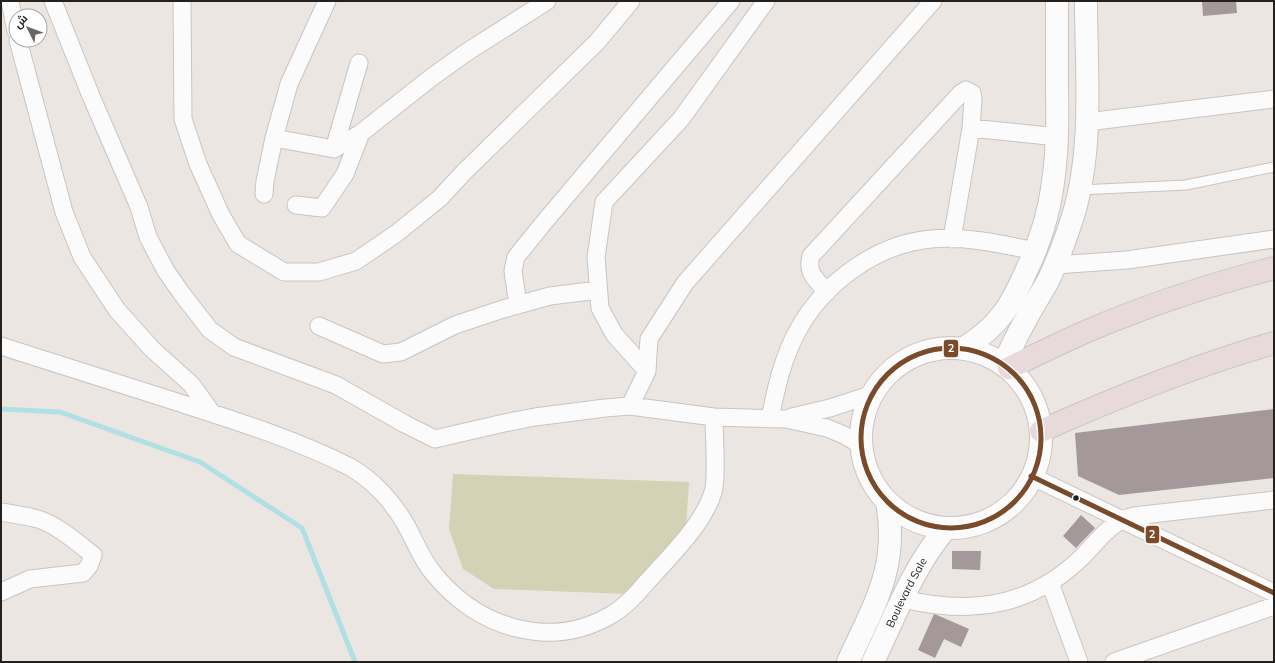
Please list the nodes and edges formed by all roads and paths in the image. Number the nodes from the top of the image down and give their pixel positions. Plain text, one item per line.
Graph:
1 (53, 1) edge
2 (182, 1) edge
3 (327, 1) edge
4 (547, 1) edge
5 (631, 1) edge
6 (731, 1) edge
7 (766, 1) edge
8 (933, 1) edge
9 (1057, 1) edge
10 (1086, 1) edge
11 (20, 48) edge
12 (359, 62) dead end
13 (1274, 99) edge
14 (1087, 122) junction
15 (971, 128) junction
16 (361, 133) junction
17 (1058, 137) junction
18 (274, 138) junction
19 (334, 149) junction
20 (1274, 167) edge
21 (1079, 190) junction
22 (264, 194) dead end
23 (296, 204) dead end
24 (952, 239) junction
25 (1274, 239) edge
26 (1035, 251) junction
27 (1055, 265) junction
28 (1274, 268) edge
29 (598, 290) junction
30 (827, 292) junction
31 (518, 305) junction
32 (320, 326) dead end
33 (1274, 343) edge
34 (1, 346) edge
35 (964, 348) junction
36 (1006, 366) junction
37 (647, 372) junction
38 (873, 394) junction
39 (630, 406) junction
40 (212, 413) junction
41 (714, 417) junction
42 (778, 419) junction
43 (1041, 431) junction
44 (861, 445) junction
45 (1031, 476) junction
46 (1274, 500) edge
47 (887, 502) junction
48 (1, 512) edge
49 (1121, 520) junction
50 (946, 528) junction
51 (888, 562) junction
52 (915, 573) junction
53 (1050, 582) junction
54 (1, 592) edge
55 (1274, 593) edge
56 (903, 598) junction
57 (1274, 606) edge
58 (848, 662) edge
59 (873, 662) edge
60 (1078, 662) edge
61 (1114, 662) edge

1 - 39 street
2 - 5 street
3 - 18 street
4 - 16 street
6 - 31 street
7 - 29 street
8 - 37 street
9 - 17 street
10 - 14 street
11 - 40 street
12 - 19 street
13 - 14 street
14 - 21 street
15 - 17 street
15 - 24 street
15 - 30 street
16 - 19 street
16 - 23 street
17 - 26 street
18 - 19 street
18 - 22 street
20 - 21 lane
21 - 27 street
24 - 26 street
24 - 30 street
25 - 27 street
26 - 35 street
27 - 36 street
28 - 36 highway
29 - 31 street
29 - 37 street
30 - 42 street
31 - 32 street
33 - 43 highway
34 - 40 street
35 - 36 street
35 - 38 street
36 - 43 street
37 - 39 street
38 - 42 street
38 - 44 street
39 - 41 street
40 - 41 street
41 - 42 street
42 - 44 street
43 - 45 street
44 - 47 street
45 - 49 street
45 - 50 street
46 - 49 street
47 - 50 street
47 - 51 street
48 - 54 street
49 - 53 street
49 - 55 street
50 - 52 street, Boulevard Sale
51 - 52 street
51 - 58 street
52 - 56 street, Boulevard Sale
53 - 56 street
53 - 60 street
56 - 59 street, Boulevard Sale
57 - 61 street

